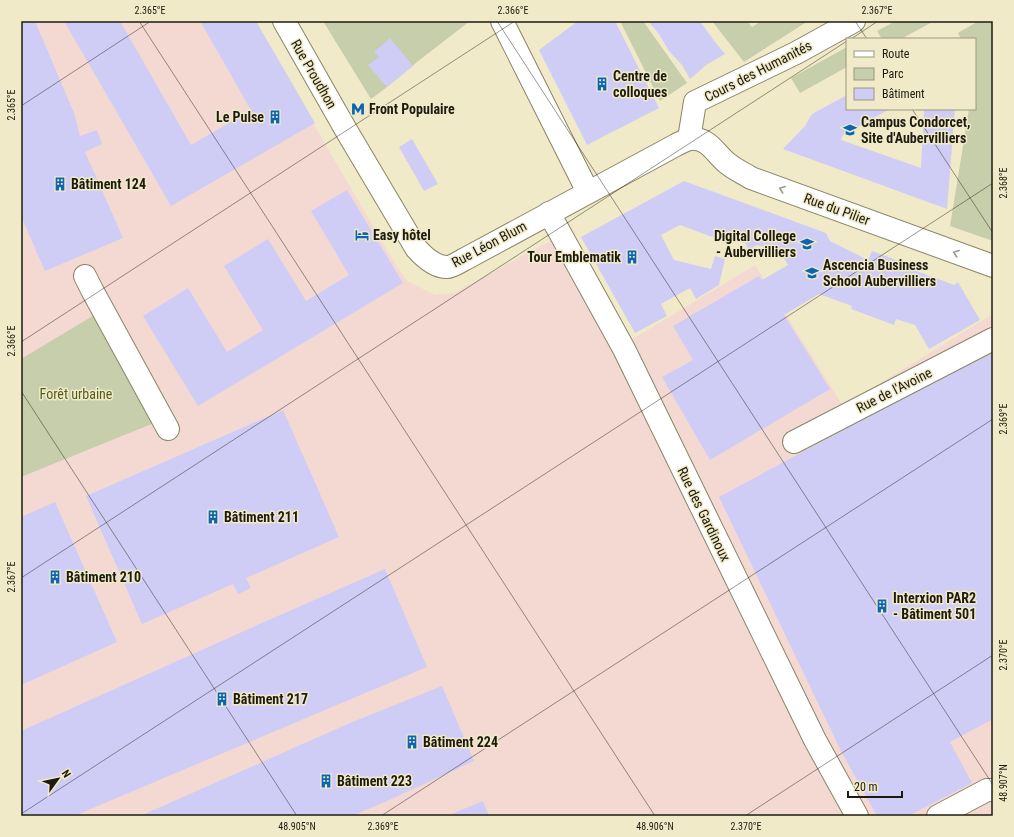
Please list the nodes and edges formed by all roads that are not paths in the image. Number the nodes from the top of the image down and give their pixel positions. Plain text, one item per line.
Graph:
1 (284, 21) edge
2 (502, 21) edge
3 (854, 21) edge
4 (344, 127) joint
5 (689, 139) junction
6 (588, 192) junction
7 (549, 213) junction
8 (993, 266) edge
9 (85, 276) dead end
10 (993, 339) edge
11 (168, 429) dead end
12 (794, 442) dead end
13 (991, 789) edge
14 (857, 816) edge
15 (938, 816) edge

1 - 4 street, Rue Proudhon
2 - 6 street
3 - 5 street, Cours des Humanités
4 - 7 street, Rue Léon Blum
5 - 6 street, Rue Léon Blum
8 -> 5 street, Rue du Pilier
6 - 7 street, Rue Léon Blum
7 - 14 street, Rue des Gardinoux
9 - 11 street
10 - 12 street, Rue de l'Avoine
13 - 15 street

